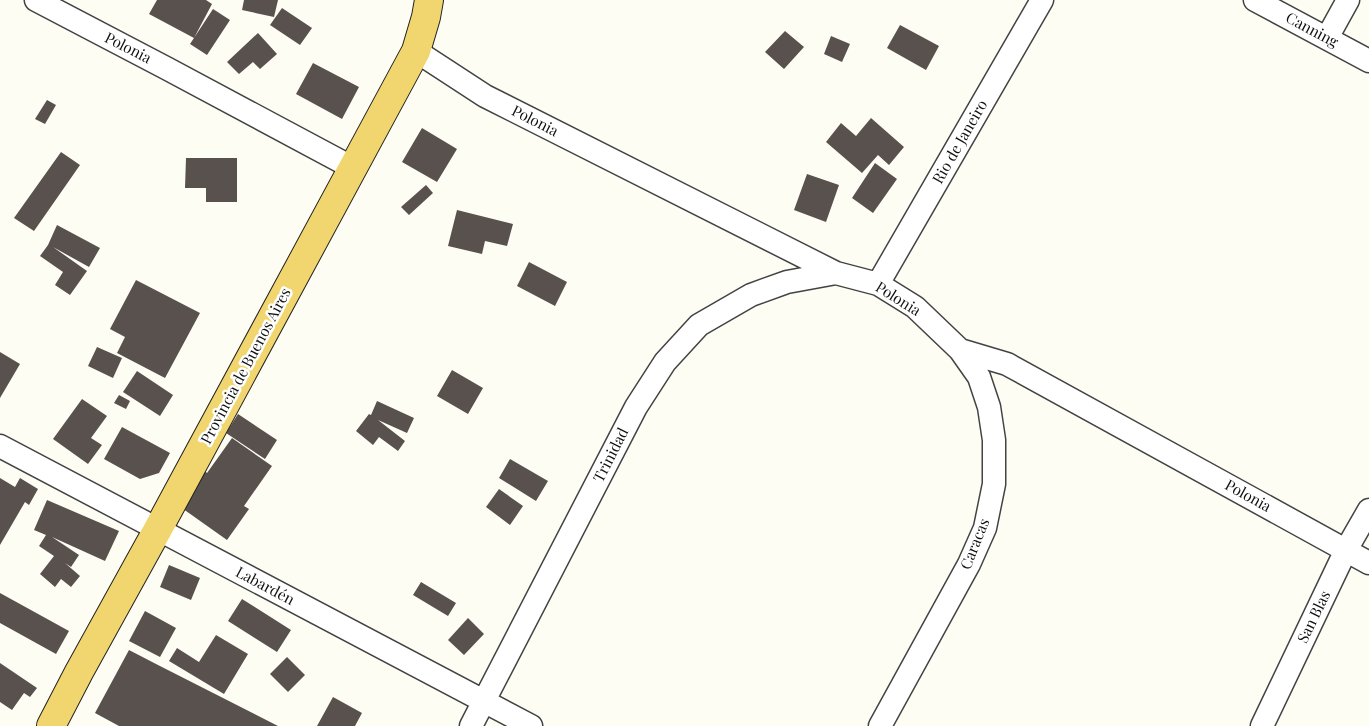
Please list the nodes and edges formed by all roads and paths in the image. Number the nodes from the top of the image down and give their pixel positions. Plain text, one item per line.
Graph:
1 (36, 0) edge
2 (429, 0) edge
3 (1042, 0) edge
4 (1255, 0) edge
5 (1348, 0) edge
6 (1327, 38) junction
7 (416, 51) junction
8 (1369, 61) edge
9 (352, 168) junction
10 (836, 274) junction
11 (878, 284) junction
12 (960, 350) junction
13 (0, 446) edge
14 (1369, 510) edge
15 (158, 529) junction
16 (1346, 550) junction
17 (1369, 563) edge
18 (484, 701) junction
19 (51, 726) edge
20 (471, 726) edge
21 (531, 726) edge
22 (880, 726) edge
23 (1262, 726) edge

1 - 9 street, Polonia
2 - 7 main road, Provincia de Buenos Aires
3 - 11 street, Rio de Janeiro
4 - 6 street, Canning
5 - 6 street
6 - 8 street, Canning
7 - 9 main road, Provincia de Buenos Aires
7 - 10 street, Polonia
9 - 15 main road, Provincia de Buenos Aires
10 - 11 street, Polonia
10 - 18 street, Trinidad
11 - 12 street, Polonia
12 - 16 street, Polonia
12 - 22 street, Caracas
13 - 15 street, Labardén
14 - 16 street, San Blas
15 - 18 street, Labardén
15 - 19 main road, Provincia de Buenos Aires
16 - 17 street, Polonia
16 - 23 street, San Blas
18 - 20 street, Trinidad
18 - 21 street, Labardén

